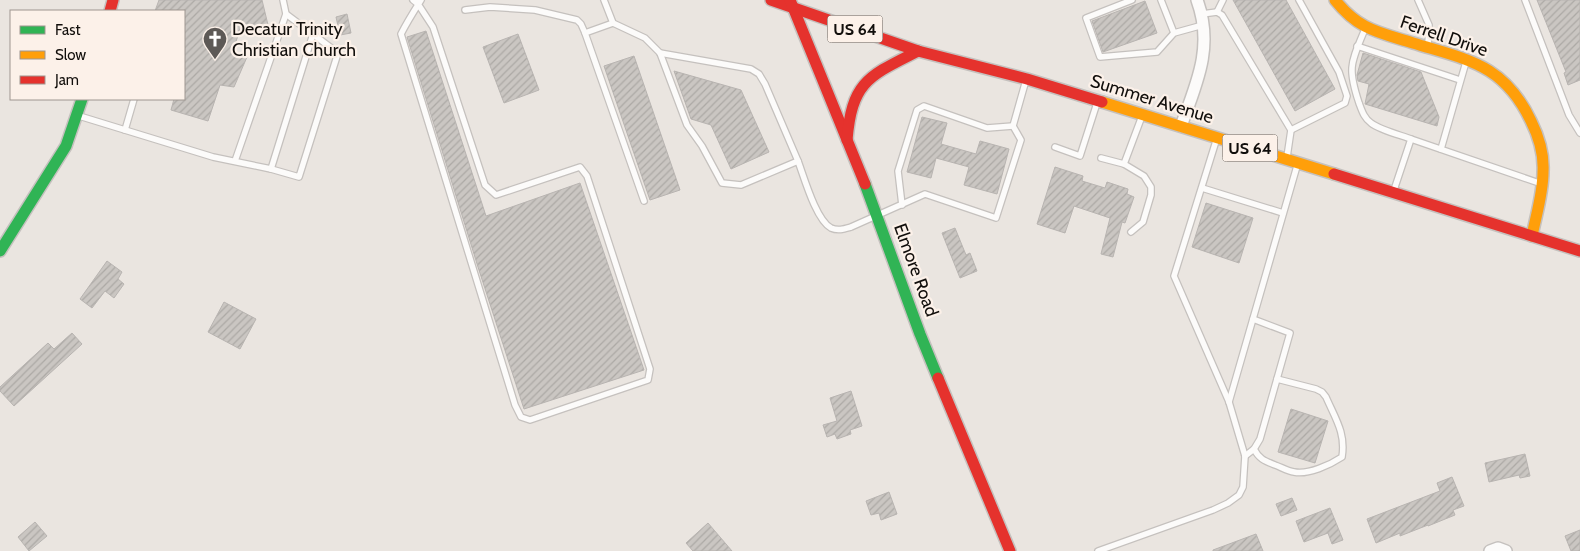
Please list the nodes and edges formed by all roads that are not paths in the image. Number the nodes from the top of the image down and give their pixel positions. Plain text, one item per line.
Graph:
1 (283, 0) edge
2 (604, 0) edge
3 (771, 0) edge
4 (1132, 0) edge
5 (1161, 0) edge
6 (1197, 0) edge
7 (1223, 0) edge
8 (1299, 0) edge
9 (1335, 0) edge
10 (1418, 0) edge
11 (1525, 0) edge
12 (417, 1) edge
13 (792, 3) edge
14 (465, 10) dead end
15 (1217, 12) junction
16 (286, 14) junction
17 (1202, 19) junction
18 (613, 23) junction
19 (1365, 28) junction
20 (585, 33) junction
21 (1174, 33) junction
22 (313, 34) junction
23 (1358, 46) junction
24 (1428, 48) junction
25 (918, 51) junction
26 (660, 53) junction
27 (1467, 61) junction
28 (1027, 79) junction
29 (1460, 80) junction
30 (82, 100) edge
31 (134, 100) edge
32 (1098, 101) junction
33 (1142, 114) junction
34 (76, 115) junction
35 (1012, 126) junction
36 (1181, 126) junction
37 (125, 130) junction
38 (1291, 130) junction
39 (1580, 133) edge
40 (1217, 138) junction
41 (1411, 139) junction
42 (847, 140) junction
43 (1055, 147) dead end
44 (1441, 149) junction
45 (1100, 158) dead end
46 (235, 161) junction
47 (798, 161) junction
48 (1292, 161) junction
49 (1124, 164) junction
50 (271, 169) junction
51 (1542, 184) junction
52 (1202, 188) junction
53 (1393, 192) junction
54 (644, 201) dead end
55 (902, 205) junction
56 (1283, 213) junction
57 (878, 216) junction
58 (1130, 232) dead end
59 (1532, 236) junction
60 (0, 251) edge
61 (1580, 251) edge
62 (1253, 319) junction
63 (1276, 379) junction
64 (1228, 402) junction
65 (1254, 449) junction
66 (1245, 456) junction
67 (1010, 551) edge
68 (1098, 551) edge
69 (1490, 551) edge
70 (1506, 551) edge

1 - 16 lane
2 - 18 lane
3 - 13 street, Summer Avenue / US 64
4 - 21 lane
5 - 21 lane
6 - 17 street
7 - 15 lane
8 - 38 lane
9 - 19 street, Ferrell Drive
10 - 24 lane
11 - 39 lane
12 - 12 lane
13 - 25 street, Summer Avenue / US 64
13 - 42 street, Elmore Road
14 - 20 lane
15 - 17 lane
15 - 38 lane
16 - 22 lane
16 - 46 lane
17 - 21 lane
17 - 36 street
18 - 20 lane
18 - 26 lane
19 - 23 lane
19 - 24 street, Ferrell Drive
20 - 54 lane
22 - 50 lane
22 - 50 lane
23 - 29 lane
23 - 41 lane
24 - 27 street, Ferrell Drive
25 - 28 street, Summer Avenue / US 64
25 - 42 street
26 - 47 lane
26 - 47 lane
27 - 29 lane
27 - 51 street, Ferrell Drive
28 - 32 street, Summer Avenue / US 64
28 - 35 lane
29 - 44 lane
30 - 34 street
31 - 37 lane
32 - 33 street, Summer Avenue / US 64
32 - 43 lane
33 - 36 street, Summer Avenue / US 64
33 - 49 lane
34 - 37 lane
34 - 60 street
35 - 55 lane
35 - 55 lane
36 - 40 street, Summer Avenue / US 64
37 - 46 lane
38 - 48 lane
40 - 48 street, Summer Avenue / US 64
40 - 52 lane
41 - 44 lane
41 - 53 lane
42 - 57 street, Elmore Road
44 - 51 lane
45 - 49 lane
46 - 50 lane
47 - 57 lane
48 - 53 street, Summer Avenue / US 64
48 - 56 lane
49 - 58 lane
51 - 59 street, Ferrell Drive
52 - 56 lane
52 - 64 lane
53 - 59 street, Summer Avenue / US 64
55 - 57 lane
56 - 62 lane
57 - 67 street, Elmore Road
59 - 61 street, Summer Avenue / US 64
62 - 63 lane
62 - 64 lane
63 - 65 lane
63 - 65 lane
64 - 66 lane
65 - 66 lane
66 - 68 lane
69 - 70 street

